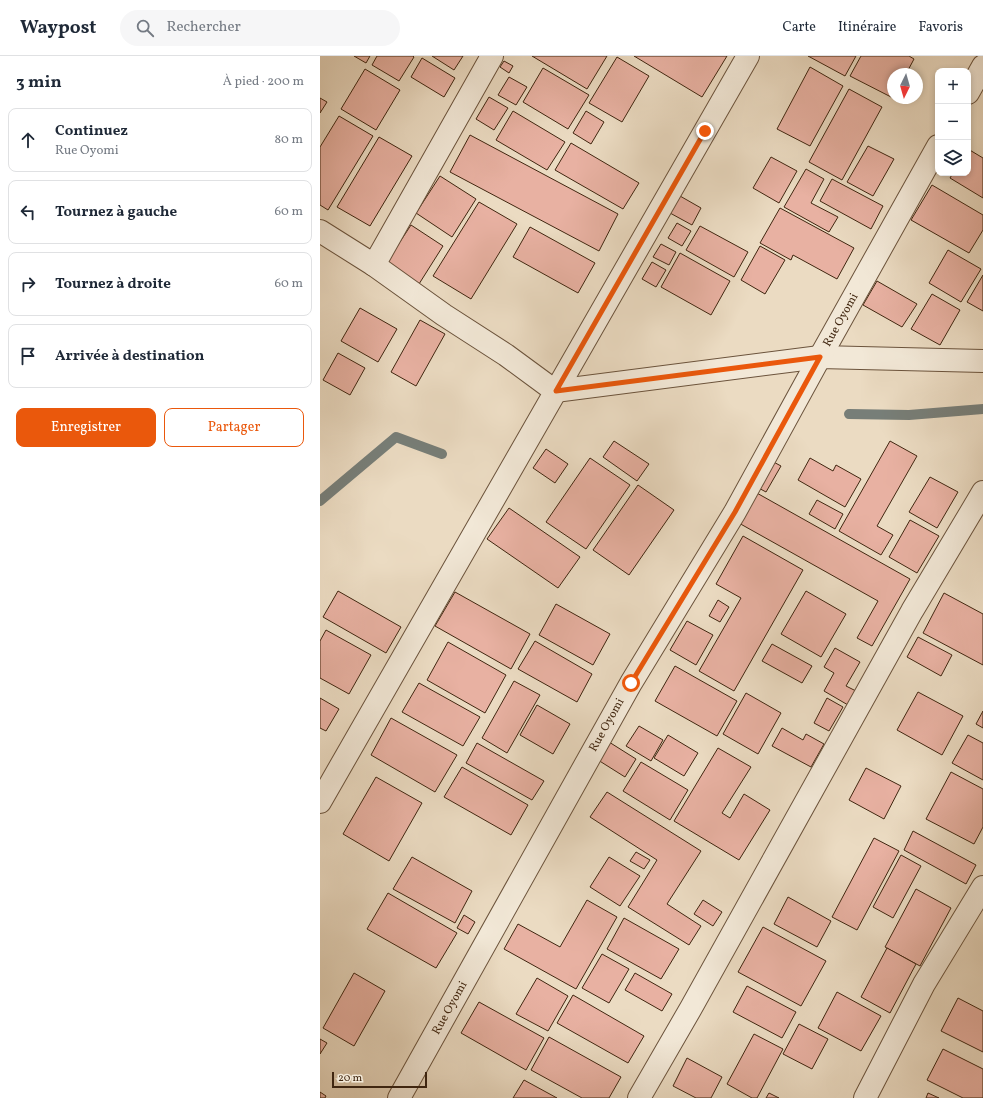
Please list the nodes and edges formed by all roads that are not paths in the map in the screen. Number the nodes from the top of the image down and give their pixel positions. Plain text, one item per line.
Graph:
1 (492, 56) edge
2 (748, 56) edge
3 (983, 66) edge
4 (971, 88) edge
5 (935, 151) edge
6 (320, 230) edge
7 (374, 265) junction
8 (820, 357) junction
9 (983, 361) edge
10 (556, 391) junction
11 (983, 492) edge
12 (320, 802) edge
13 (983, 887) edge
14 (399, 1098) edge
15 (639, 1098) edge
16 (865, 1098) edge

1 - 7 street
2 - 10 street
3 - 4 street
5 - 8 street, Rue Oyomi
6 - 7 street
7 - 10 street
8 - 9 street
8 - 10 street
8 - 14 street, Rue Oyomi
10 - 12 street
11 - 15 street
13 - 16 street

